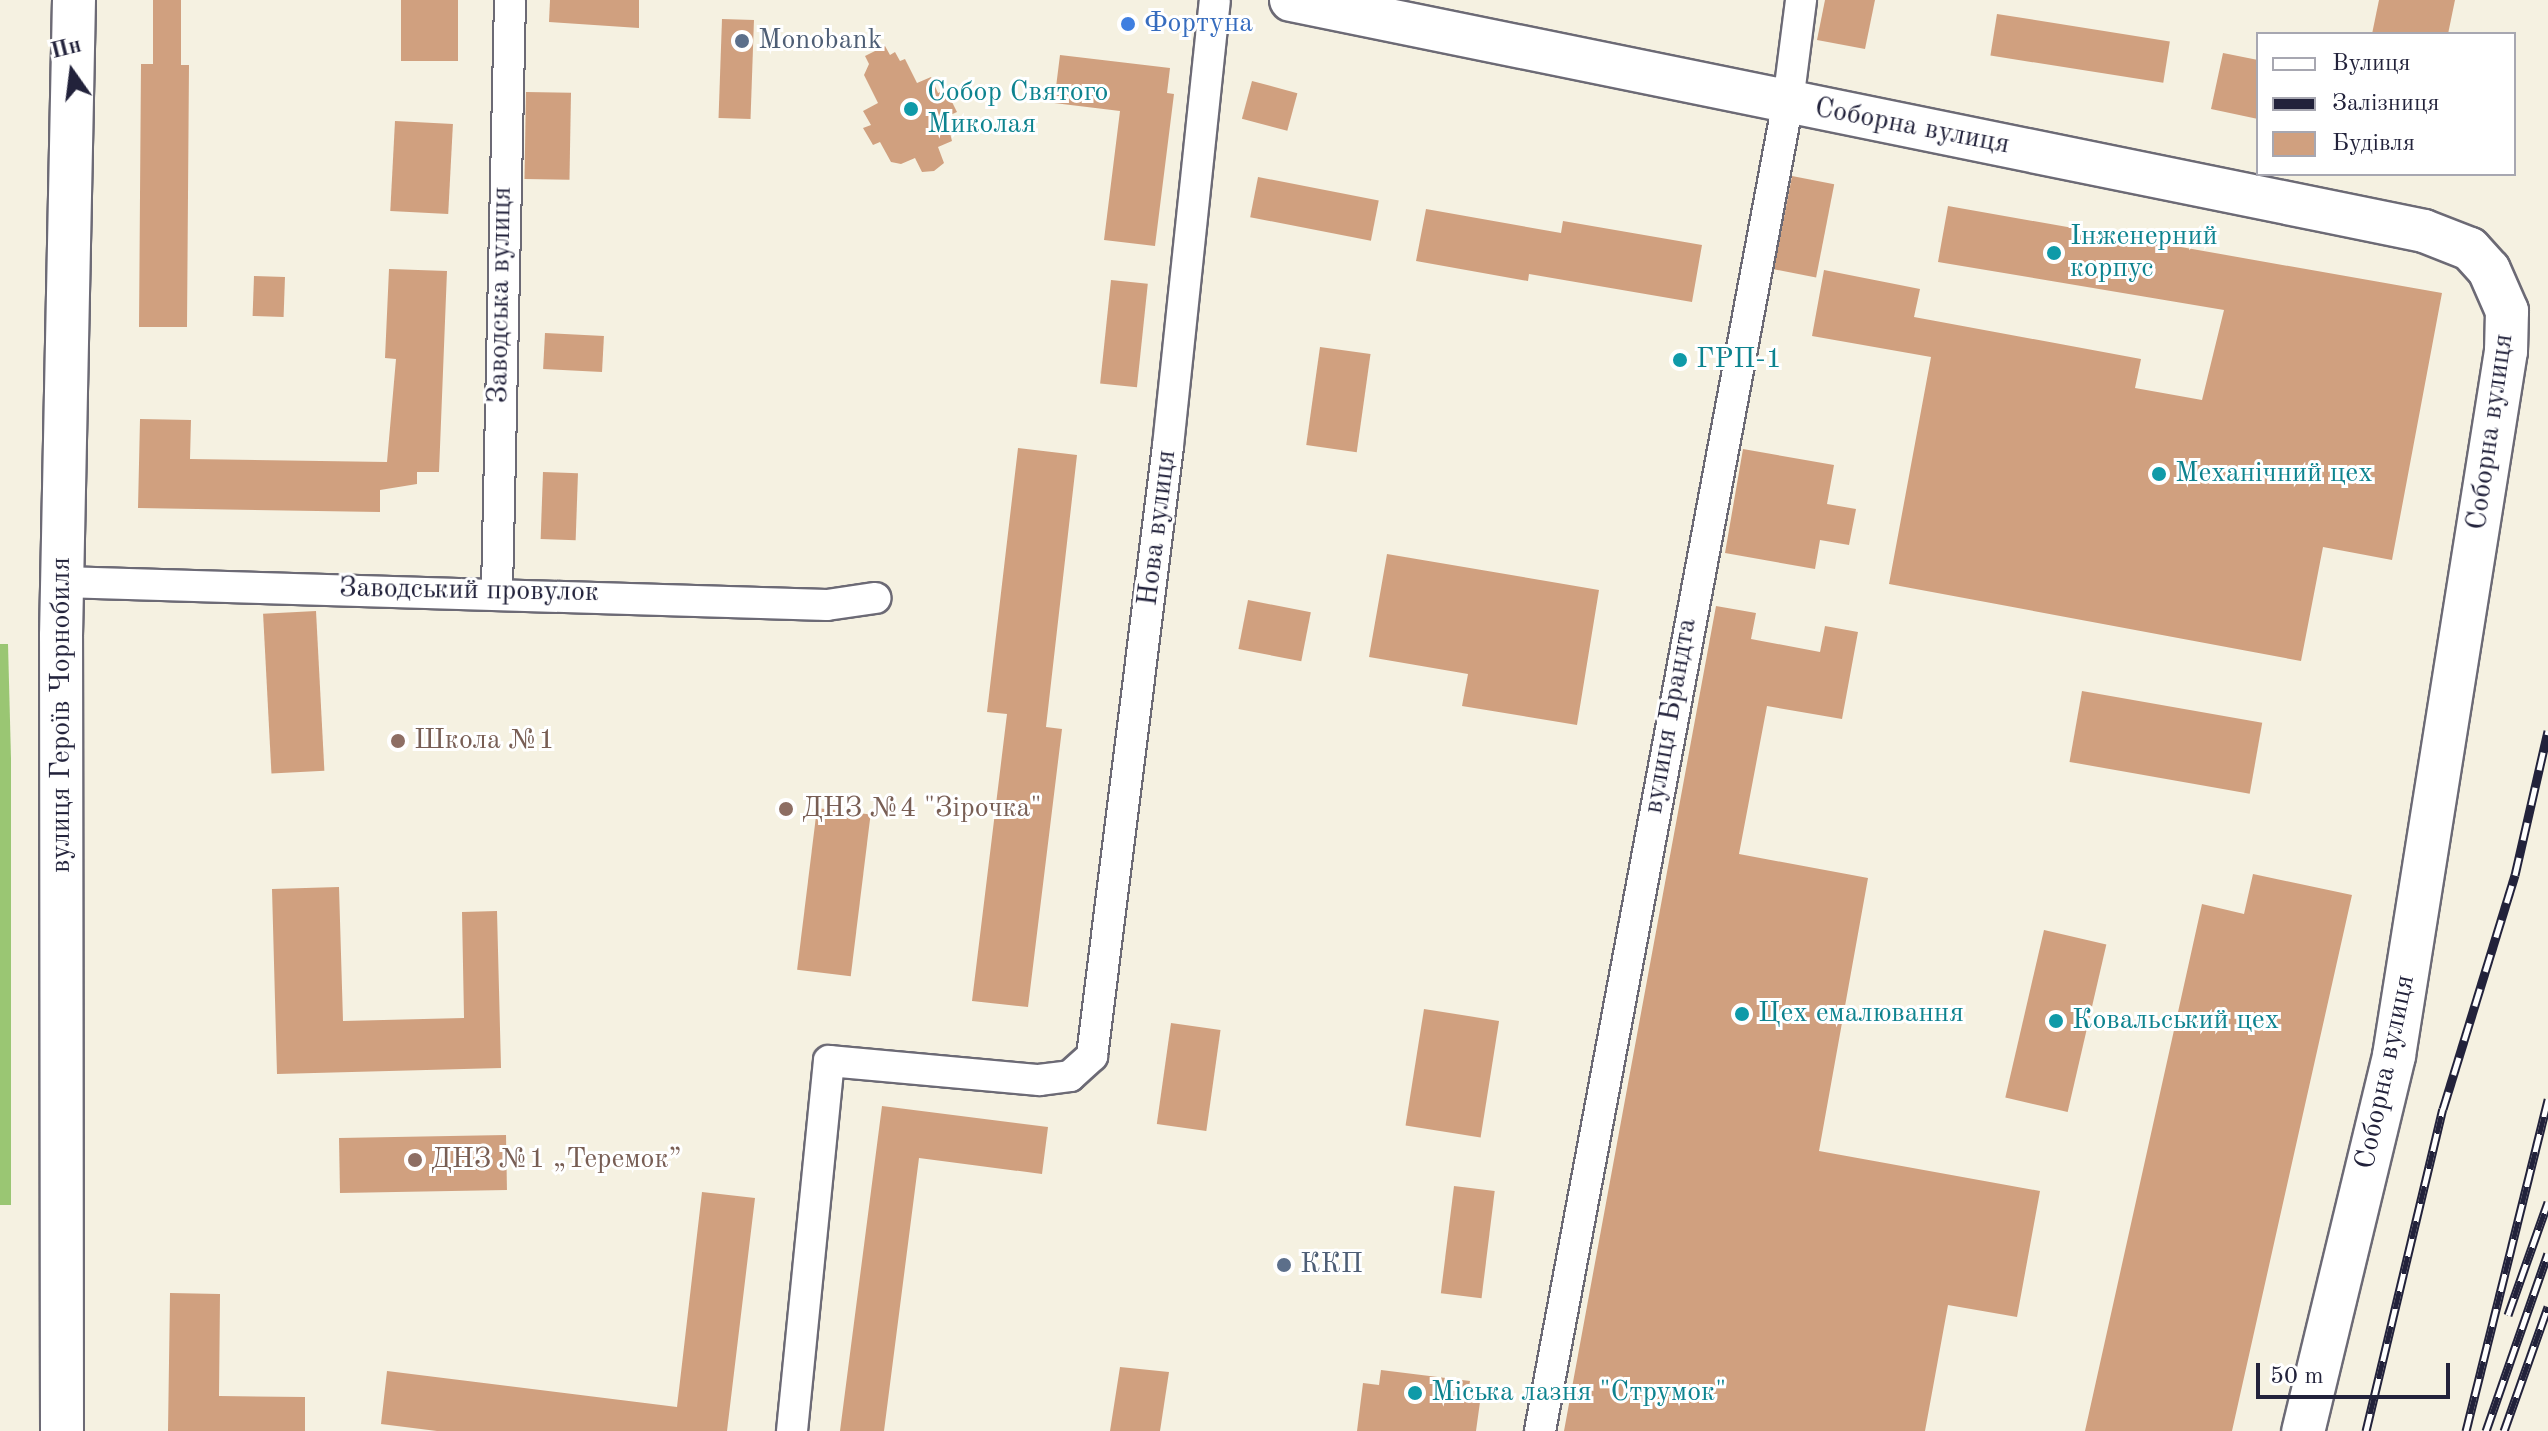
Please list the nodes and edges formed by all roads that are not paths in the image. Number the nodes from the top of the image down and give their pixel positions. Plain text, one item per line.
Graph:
1 (74, 0) edge
2 (510, 0) edge
3 (1215, 0) edge
4 (1291, 0) edge
5 (1801, 0) edge
6 (1788, 102) junction
7 (62, 582) junction
8 (497, 591) junction
9 (875, 598) dead end
10 (62, 1431) edge
11 (792, 1431) edge
12 (1540, 1431) edge
13 (2303, 1431) edge

1 - 7 main road, вулиця Героїв Чорнобиля
2 - 8 street, Заводська вулиця
3 - 11 street, Нова вулиця
4 - 6 main road, Соборна вулиця
5 - 6 street, вулиця Брандта
6 - 12 street, вулиця Брандта
6 - 13 main road, Соборна вулиця
7 - 8 street, Заводський провулок
7 - 10 main road, вулиця Героїв Чорнобиля
8 - 9 street, Заводський провулок

